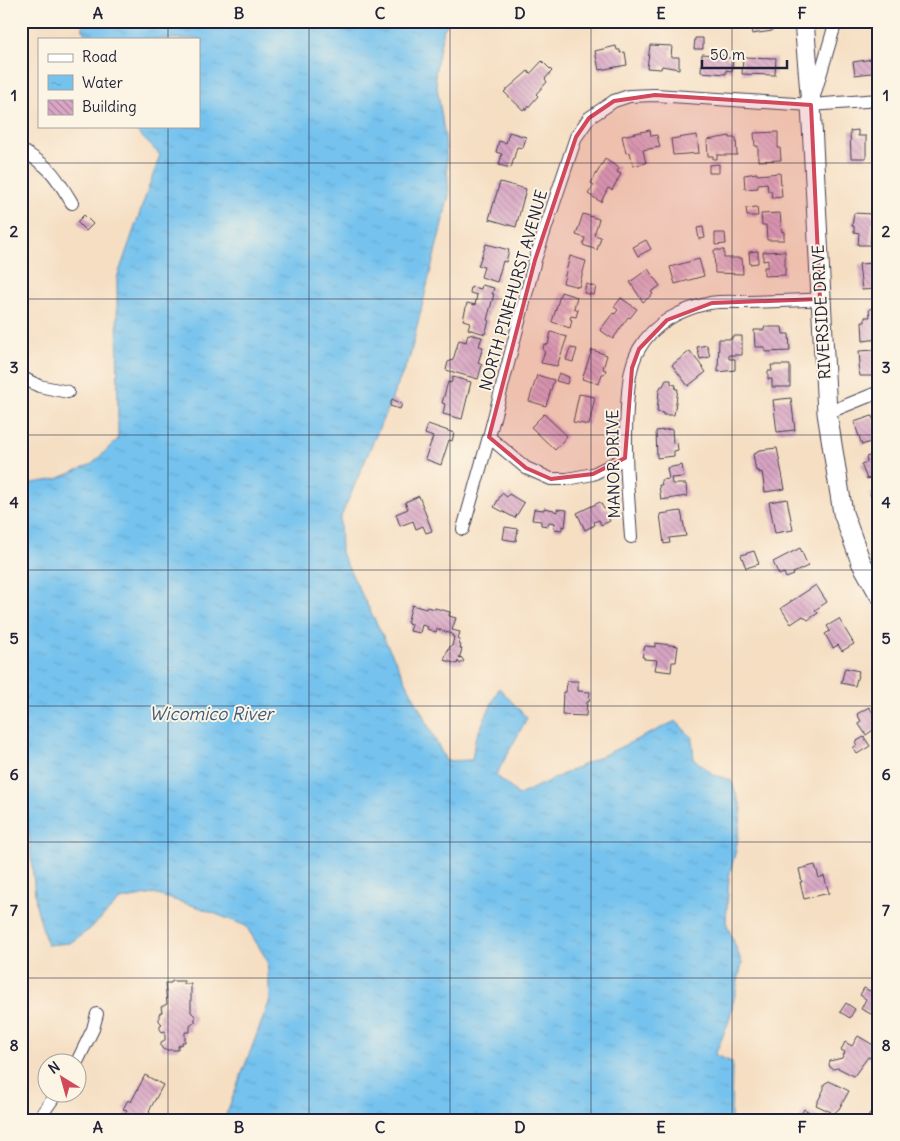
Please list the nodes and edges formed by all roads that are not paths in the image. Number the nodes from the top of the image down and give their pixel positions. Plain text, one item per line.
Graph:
1 (804, 21) edge
2 (836, 21) edge
3 (879, 100) edge
4 (811, 105) junction
5 (21, 150) edge
6 (72, 203) dead end
7 (820, 299) junction
8 (21, 377) edge
9 (68, 392) dead end
10 (879, 392) edge
11 (826, 413) junction
12 (490, 438) junction
13 (625, 458) junction
14 (463, 529) dead end
15 (631, 537) dead end
16 (879, 594) edge
17 (98, 1014) dead end
18 (81, 1054) edge
19 (49, 1104) edge
20 (38, 1120) edge

1 - 4 street, RIVERSIDE DRIVE
2 - 4 street
3 - 4 street, NORTH PINEHURST AVENUE
4 - 7 street, RIVERSIDE DRIVE
4 - 12 street, NORTH PINEHURST AVENUE
5 - 6 street
7 - 11 street, RIVERSIDE DRIVE
7 - 13 street, MANOR DRIVE
8 - 9 street
10 - 11 street
11 - 16 street, RIVERSIDE DRIVE
12 - 13 street
12 - 14 street, NORTH PINEHURST AVENUE
13 - 15 street, MANOR DRIVE
17 - 18 street
19 - 20 street

